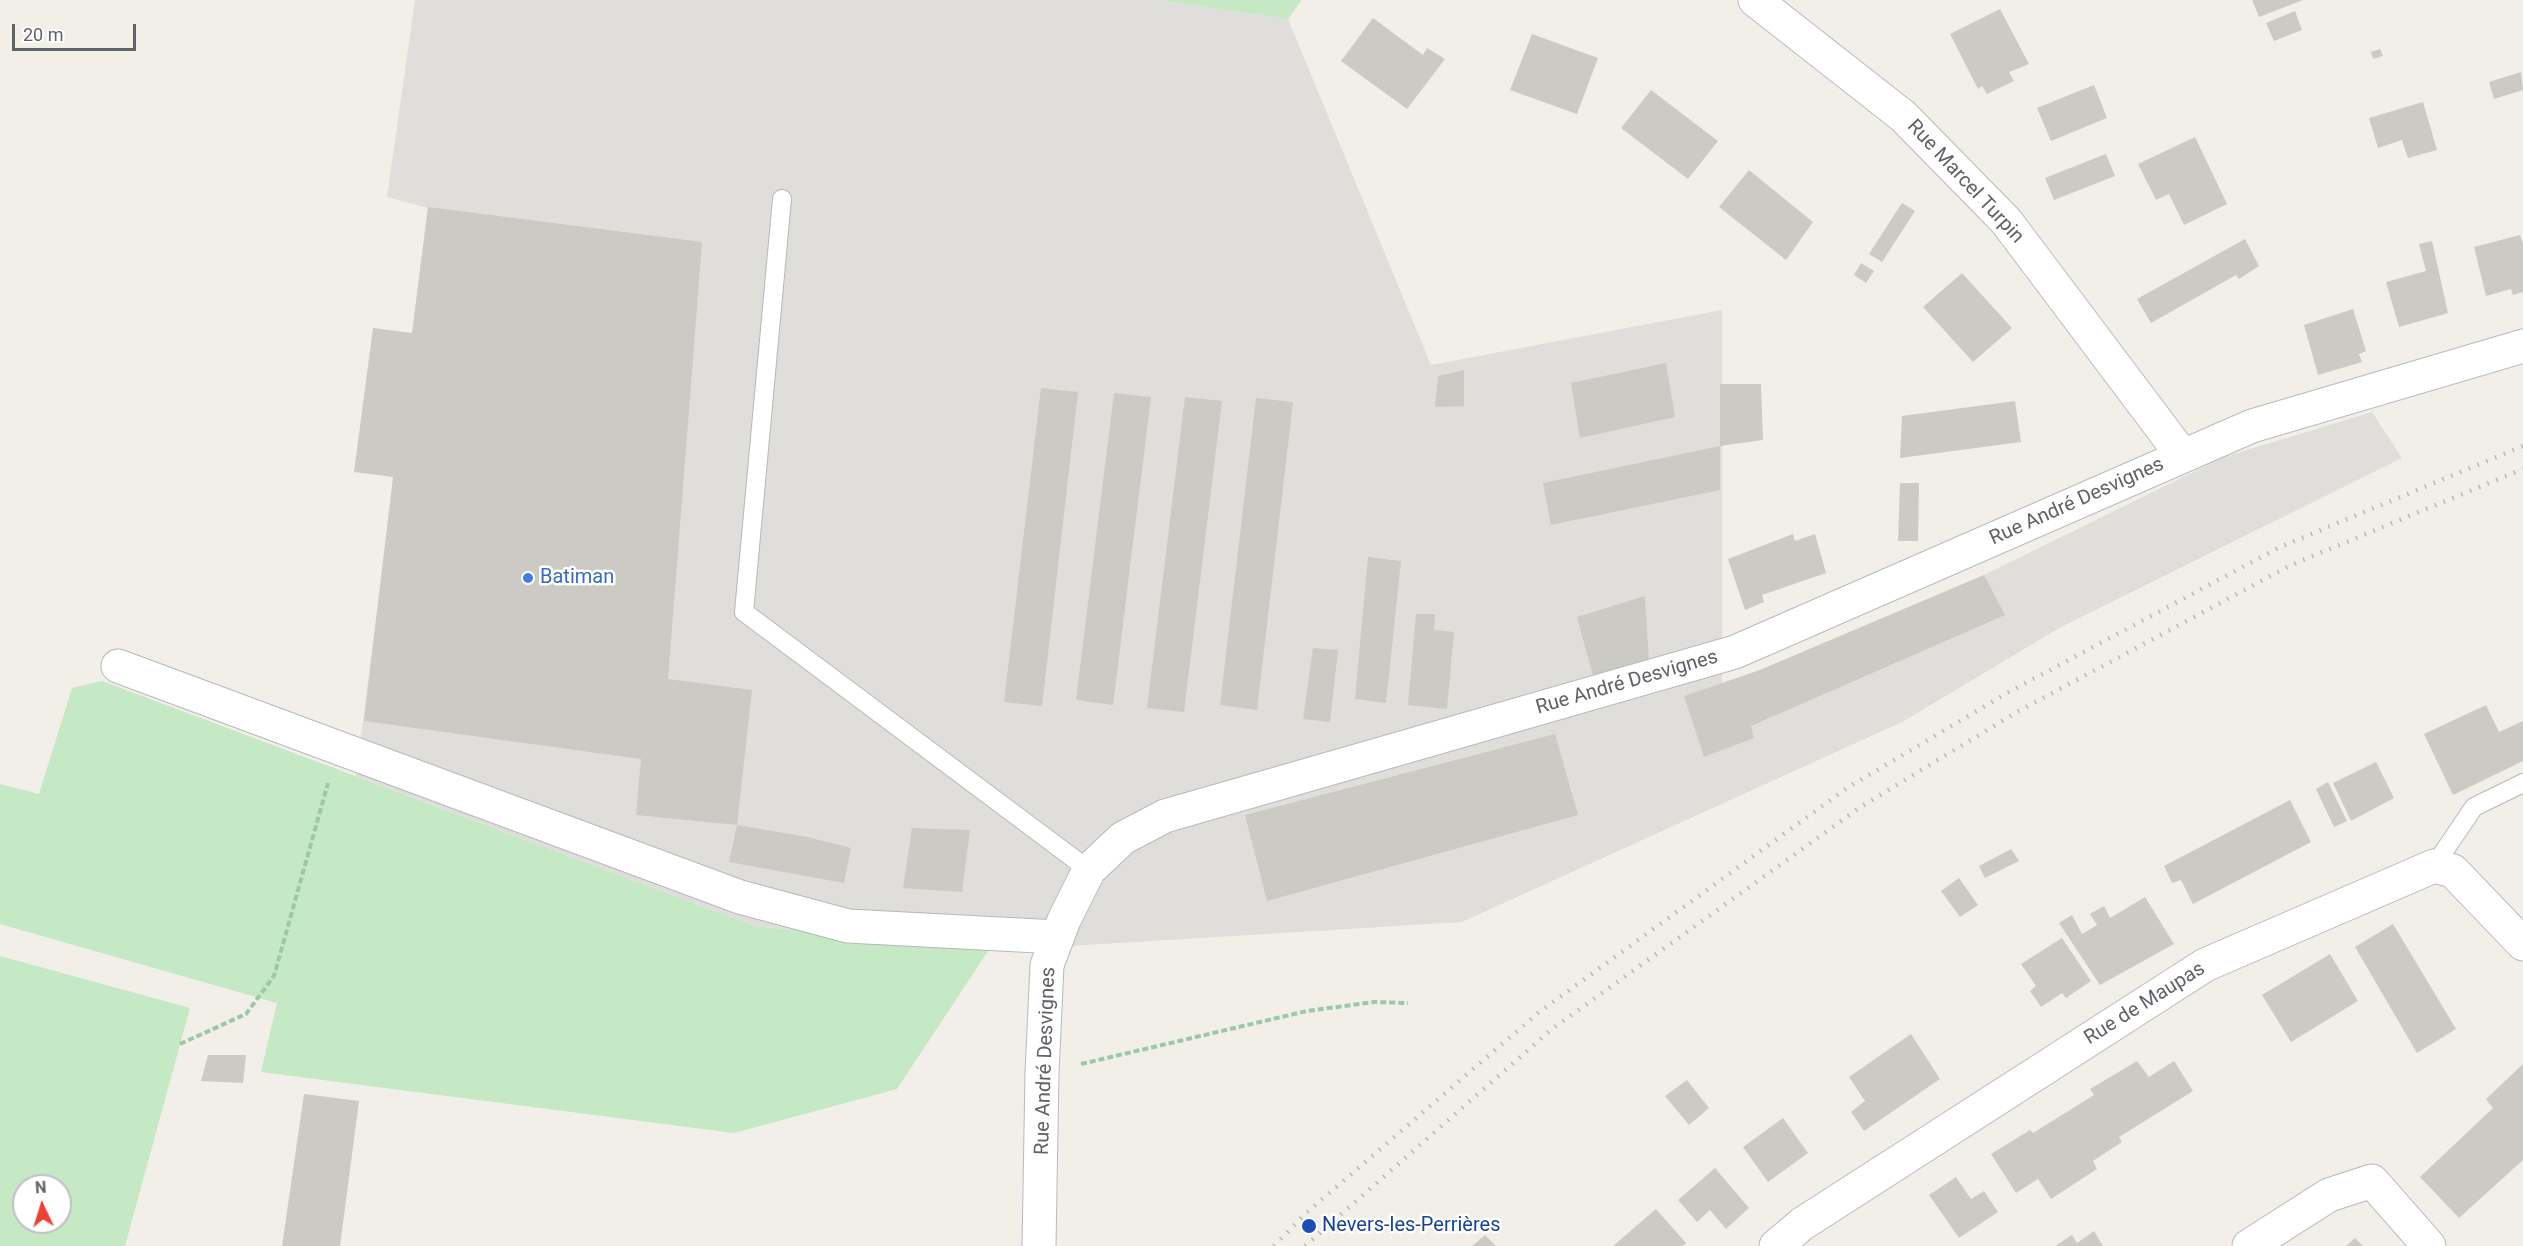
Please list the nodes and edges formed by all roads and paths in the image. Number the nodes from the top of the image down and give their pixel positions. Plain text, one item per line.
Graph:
1 (1755, 0) edge
2 (782, 199) dead end
3 (2523, 346) edge
4 (2182, 455) junction
5 (118, 666) dead end
6 (338, 748) junction
7 (2523, 783) edge
8 (2434, 866) junction
9 (1089, 870) junction
10 (1057, 938) junction
11 (2523, 944) edge
12 (1408, 1003) dead end
13 (180, 1044) dead end
14 (1042, 1073) junction
15 (1039, 1246) edge
16 (1776, 1246) edge
17 (2249, 1246) edge
18 (2429, 1246) edge

1 - 4 street, Rue Marcel Turpin
2 - 9 lane
3 - 4 street, Rue André Desvignes
4 - 9 street, Rue André Desvignes
5 - 6 street
6 - 10 street
6 - 13 path
7 - 8 lane
8 - 11 street
8 - 16 street, Rue de Maupas
9 - 10 street, Rue André Desvignes
10 - 14 street, Rue André Desvignes
12 - 14 path
14 - 15 street, Rue André Desvignes
17 - 18 street

